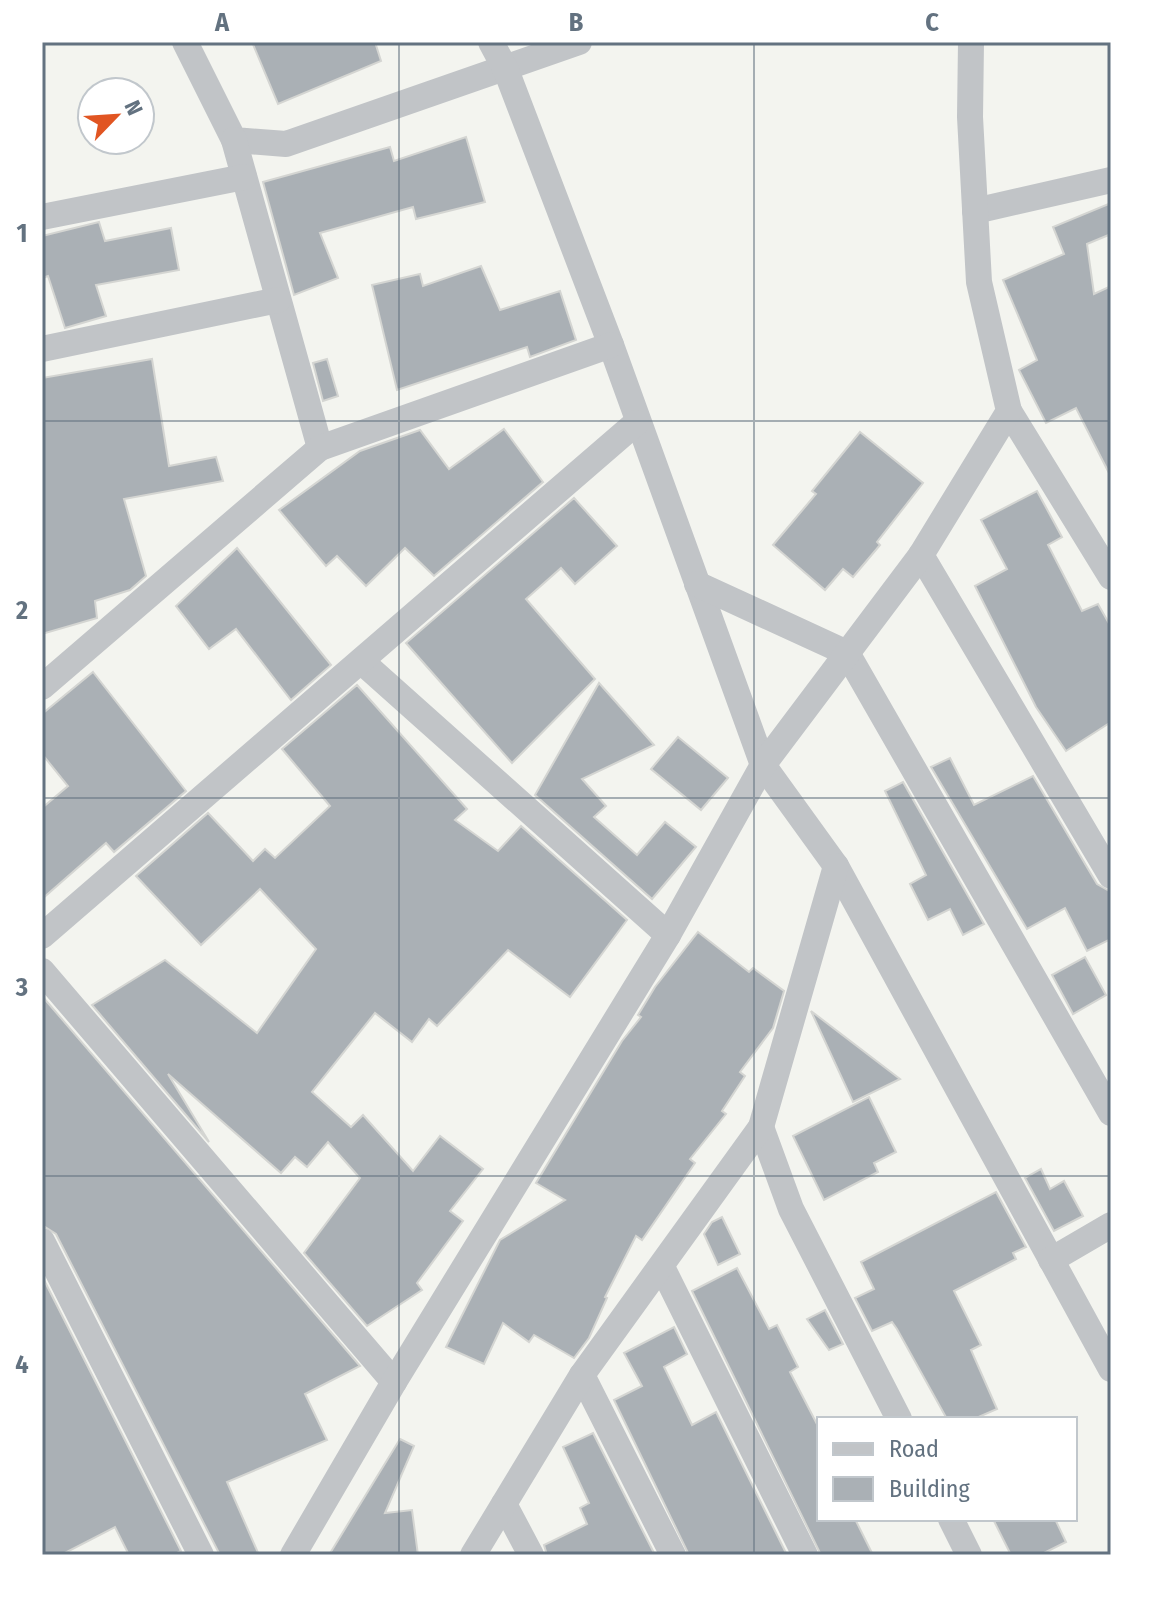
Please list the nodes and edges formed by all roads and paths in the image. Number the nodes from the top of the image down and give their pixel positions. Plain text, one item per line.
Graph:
1 (185, 42) edge
2 (491, 42) edge
3 (579, 42) edge
4 (971, 42) edge
5 (506, 70) junction
6 (234, 140) junction
7 (244, 177) junction
8 (1111, 180) edge
9 (975, 211) junction
10 (42, 217) edge
11 (278, 300) junction
12 (611, 345) junction
13 (42, 349) edge
14 (1009, 411) junction
15 (636, 423) junction
16 (320, 448) junction
17 (921, 555) junction
18 (1111, 577) edge
19 (697, 584) junction
20 (847, 653) junction
21 (361, 661) junction
22 (42, 687) edge
23 (763, 765) junction
24 (836, 866) junction
25 (1111, 876) edge
26 (668, 935) junction
27 (42, 936) edge
28 (42, 971) edge
29 (1111, 1113) edge
30 (761, 1127) junction
31 (1111, 1225) edge
32 (42, 1241) edge
33 (1051, 1260) junction
34 (662, 1267) junction
35 (1111, 1369) edge
36 (582, 1375) junction
37 (394, 1382) junction
38 (898, 1417) edge
39 (504, 1504) junction
40 (952, 1521) edge
41 (201, 1555) edge
42 (293, 1555) edge
43 (473, 1555) edge
44 (531, 1555) edge
45 (673, 1555) edge
46 (805, 1555) edge
47 (969, 1555) edge

1 - 6 street
2 - 5 street
3 - 5 street
4 - 9 street
5 - 6 street
5 - 12 street
6 - 7 street
7 - 10 street
7 - 11 street
8 - 9 street
9 - 14 street
11 - 13 street
11 - 16 street
12 - 15 street
12 - 16 street
14 - 17 street
14 - 18 street
15 - 19 street
15 - 21 street
16 - 22 street
17 - 20 street
17 - 25 street
19 - 20 street
19 - 23 street
20 - 23 street
20 - 29 street
21 - 26 street
21 - 27 street
23 - 24 street
23 - 26 street
24 - 30 street
24 - 33 street
26 - 37 street
28 - 37 street
30 - 34 street
30 - 38 street
31 - 33 street
32 - 41 street
33 - 35 street
34 - 36 street
34 - 46 street
36 - 39 street
36 - 45 street
37 - 42 street
39 - 43 street
39 - 44 street
40 - 47 street

